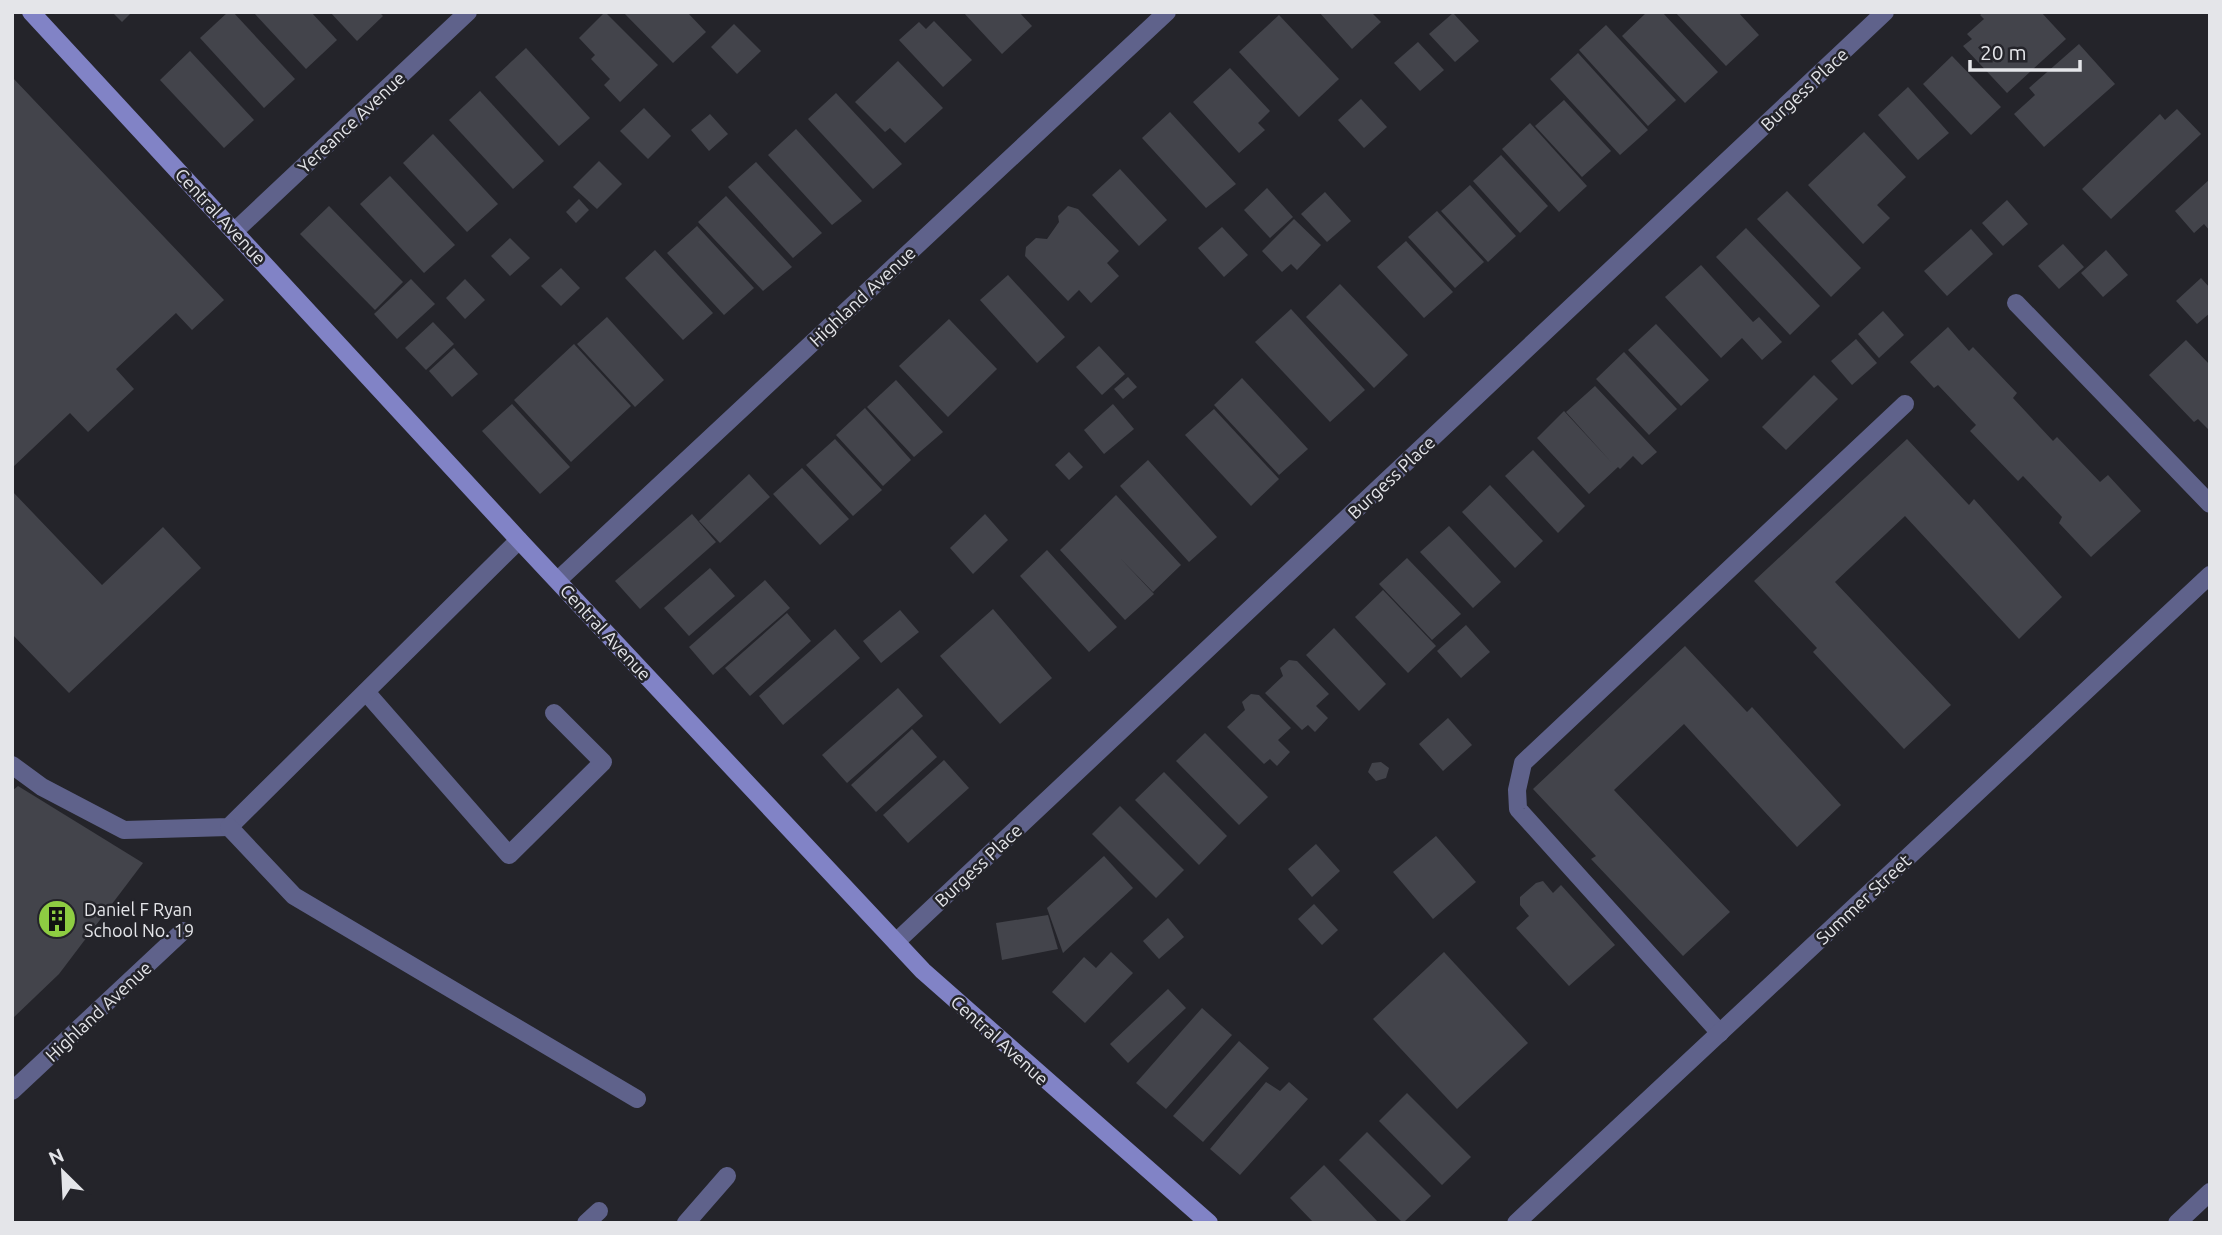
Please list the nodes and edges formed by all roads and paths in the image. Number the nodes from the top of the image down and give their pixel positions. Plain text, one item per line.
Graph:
1 (31, 12) edge
2 (468, 12) edge
3 (1167, 12) edge
4 (1885, 12) edge
5 (235, 231) junction
6 (2017, 303) dead end
7 (1905, 404) dead end
8 (2210, 504) edge
9 (519, 540) junction
10 (2210, 575) edge
11 (558, 580) junction
12 (366, 692) junction
13 (554, 713) dead end
14 (12, 765) edge
15 (229, 827) junction
16 (183, 931) dead end
17 (896, 942) junction
18 (1720, 1033) junction
19 (12, 1091) edge
20 (637, 1099) dead end
21 (727, 1176) dead end
22 (2210, 1192) edge
23 (686, 1223) edge
24 (1209, 1223) edge
25 (1517, 1223) edge
26 (2177, 1223) edge

1 - 5 main road, Central Avenue
2 - 5 street, Yereance Avenue
3 - 11 street, Highland Avenue
4 - 17 street, Burgess Place
5 - 9 main road, Central Avenue
6 - 8 street
7 - 18 street
9 - 11 main road, Central Avenue
9 - 12 street
10 - 18 street, Summer Street
11 - 17 main road, Central Avenue
12 - 13 street
12 - 15 street
14 - 15 street
15 - 20 street
16 - 19 street, Highland Avenue
17 - 24 main road, Central Avenue
18 - 25 street, Summer Street
21 - 23 street
22 - 26 street

